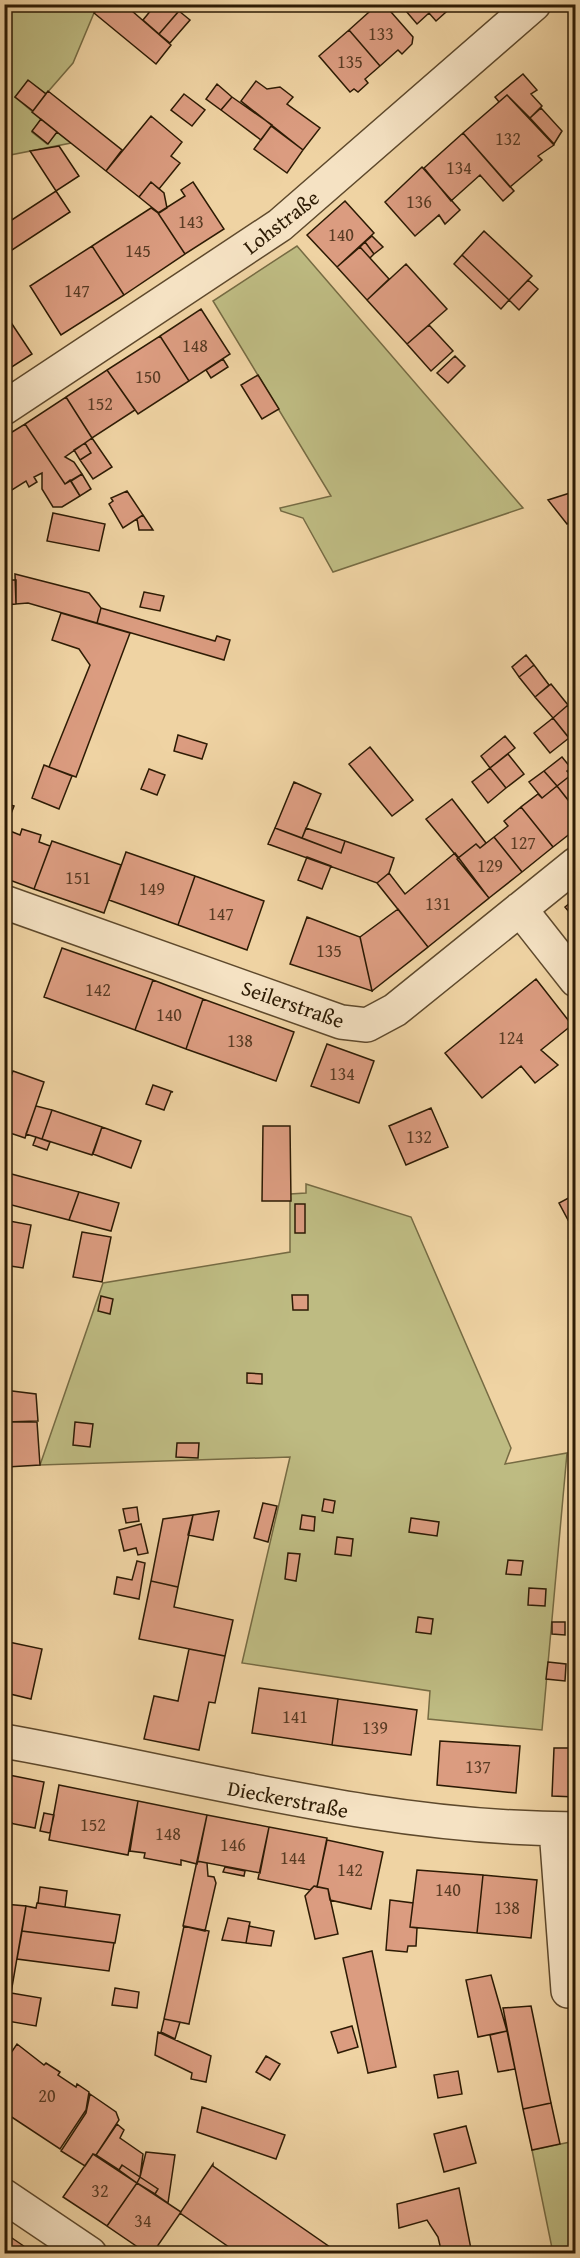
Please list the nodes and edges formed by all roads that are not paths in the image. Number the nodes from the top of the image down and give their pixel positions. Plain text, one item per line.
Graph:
1 (534, 4) edge
2 (4, 408) edge
3 (576, 864) edge
4 (4, 902) edge
5 (520, 909) junction
6 (576, 980) edge
7 (4, 1741) edge
8 (566, 1829) edge
9 (568, 1991) dead end
10 (4, 2196) edge
11 (90, 2253) edge

1 - 2 street, Lohstraße
3 - 5 street, Seilerstraße
4 - 5 street, Seilerstraße
5 - 6 street
7 - 8 street, Dieckerstraße
8 - 9 street
10 - 11 street

